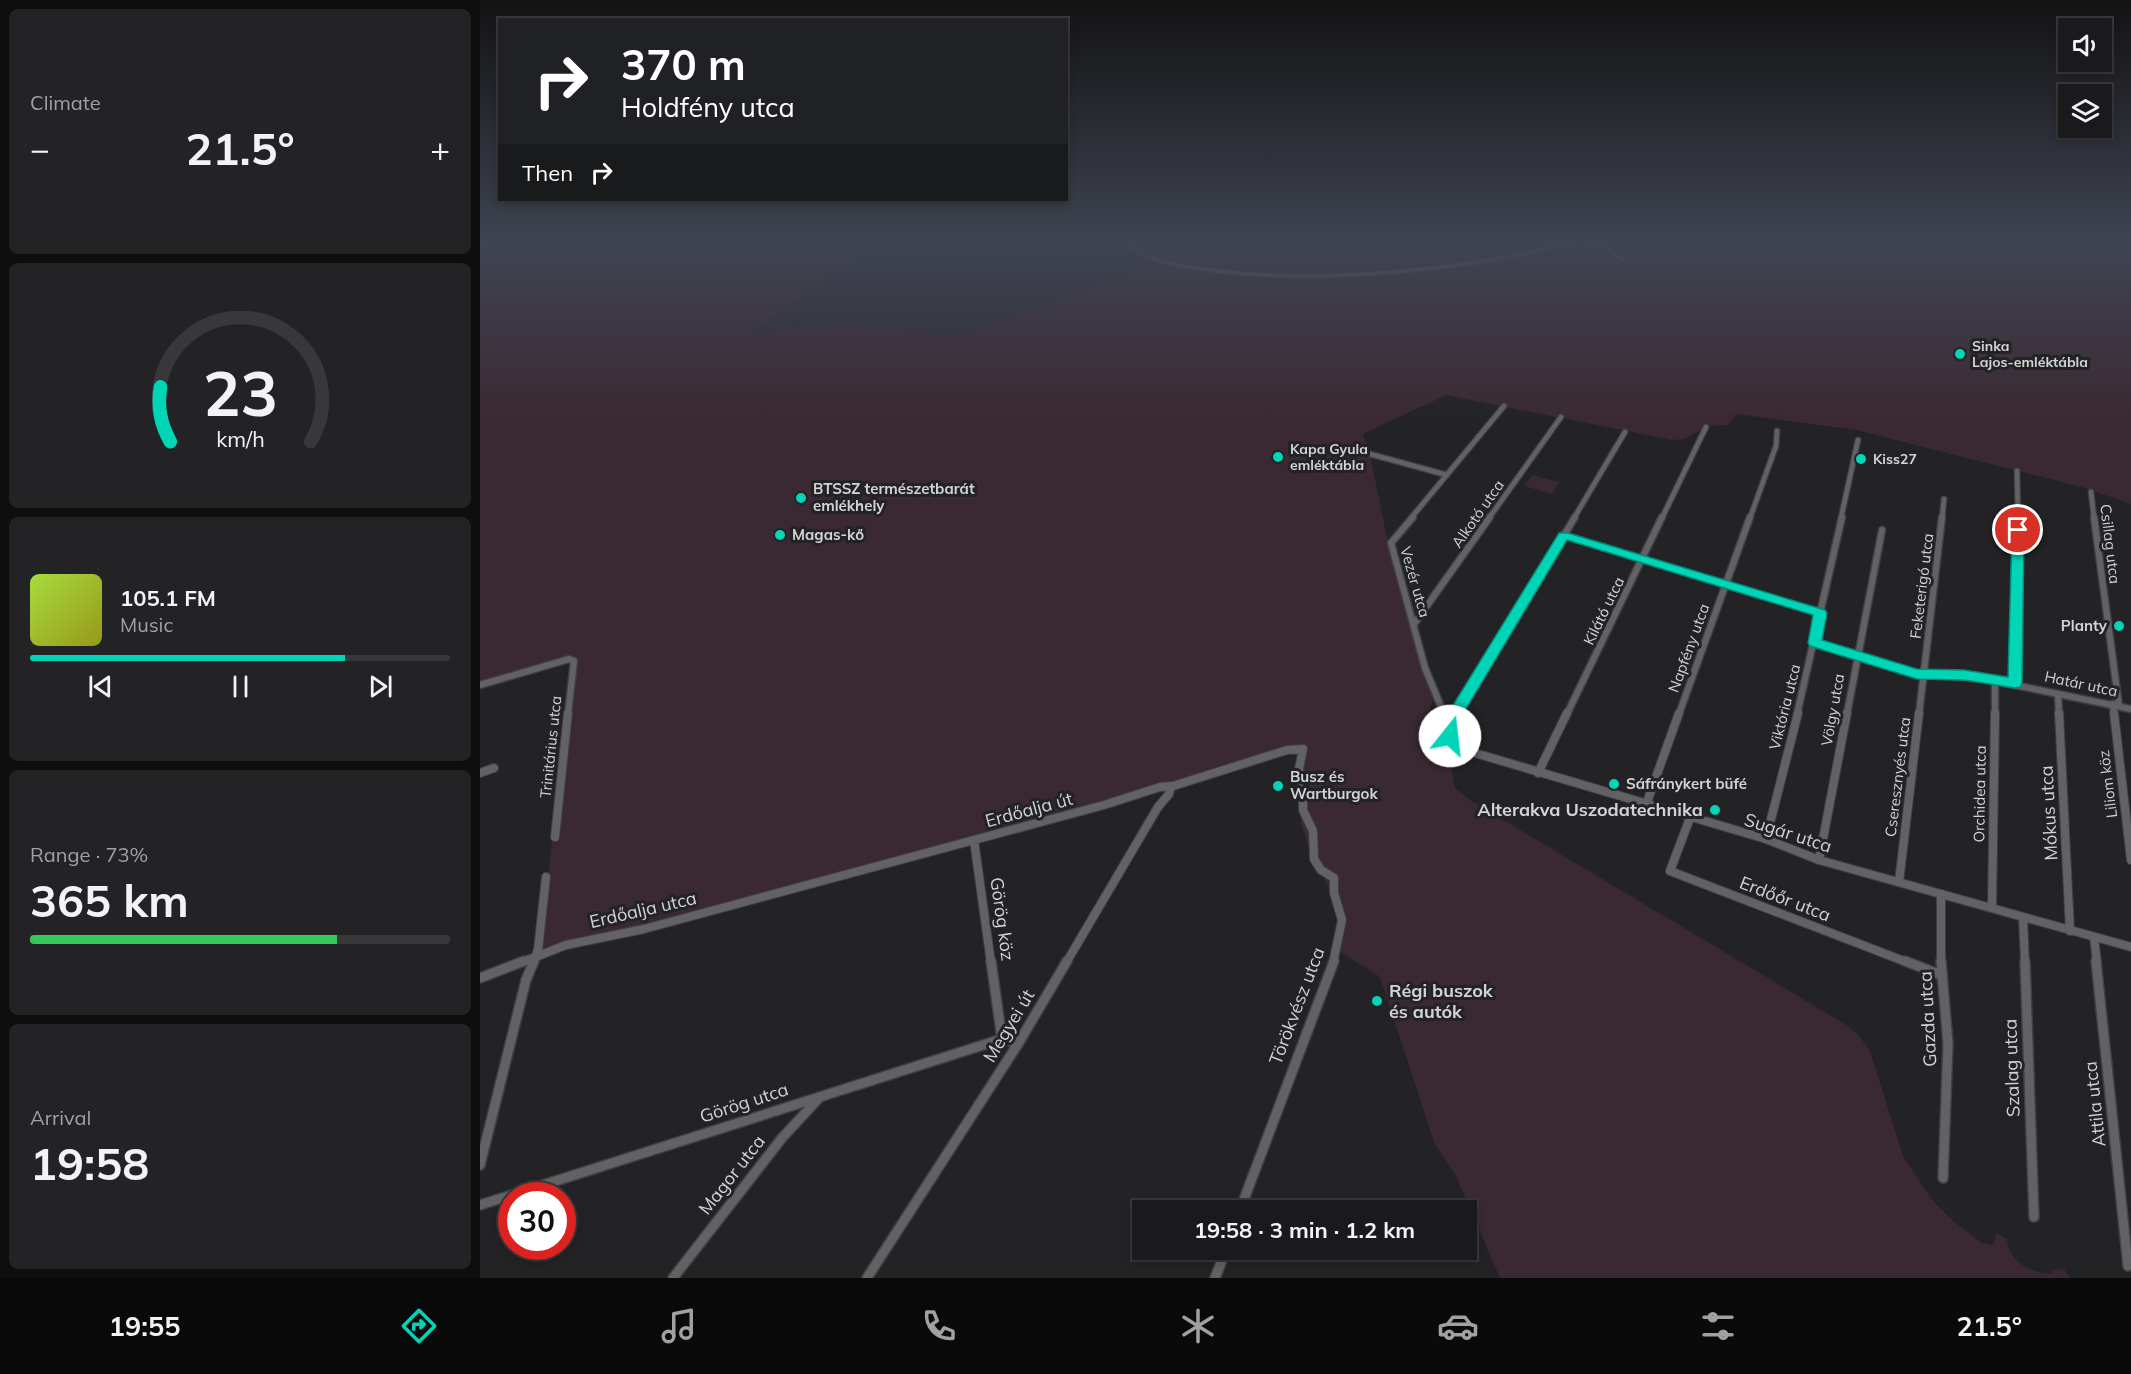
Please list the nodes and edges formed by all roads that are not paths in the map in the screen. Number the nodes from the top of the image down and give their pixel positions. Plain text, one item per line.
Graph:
1 (1504, 406) dead end
2 (1562, 417) dead end
3 (1706, 427) dead end
4 (1777, 431) dead end
5 (1625, 432) dead end
6 (1858, 440) dead end
7 (1370, 454) dead end
8 (2018, 471) dead end
9 (1447, 475) junction
10 (2091, 492) dead end
11 (1944, 499) dead end
12 (1882, 530) dead end
13 (1563, 535) junction
14 (1642, 559) junction
15 (1725, 583) junction
16 (1820, 613) junction
17 (1414, 624) junction
18 (1815, 643) junction
19 (1856, 656) junction
20 (1923, 675) junction
21 (1995, 681) junction
22 (2015, 683) junction
23 (480, 685) edge
24 (2058, 694) junction
25 (2116, 705) junction
26 (2131, 709) edge
27 (1449, 727) junction
28 (1303, 749) joint
29 (495, 768) dead end
30 (1538, 772) junction
31 (480, 773) edge
32 (1171, 786) junction
33 (1646, 805) junction
34 (1690, 818) junction
35 (555, 837) dead end
36 (1766, 839) junction
37 (974, 840) junction
38 (1819, 860) junction
39 (2131, 860) edge
40 (546, 877) dead end
41 (1899, 882) junction
42 (1941, 894) junction
43 (761, 897) joint
44 (1992, 907) junction
45 (2023, 918) junction
46 (2070, 931) junction
47 (2094, 938) junction
48 (2131, 947) edge
49 (534, 958) junction
50 (1941, 975) junction
51 (480, 978) edge
52 (1002, 1039) junction
53 (1018, 1044) junction
54 (820, 1096) junction
55 (480, 1165) edge
56 (1943, 1178) dead end
57 (1244, 1200) edge
58 (480, 1205) edge
59 (2034, 1217) dead end
60 (1222, 1260) edge
61 (2128, 1266) dead end
62 (673, 1278) edge
63 (867, 1278) edge
64 (1215, 1278) edge

1 - 9 street, Vezér utca
2 - 17 street, Alkotó utca
3 - 14 street, Kilátó utca
4 - 15 street, Napfény utca
5 - 13 street
6 - 16 street, Viktória utca
7 - 9 street
8 - 22 street
9 - 17 street, Vezér utca
10 - 25 street, Csillag utca
11 - 20 street, Feketerigó utca
12 - 19 street, Völgy utca
13 - 14 street
13 - 27 street
14 - 15 street
14 - 30 street, Kilátó utca
15 - 16 street
15 - 33 street, Napfény utca
16 - 18 street, Viktória utca
17 - 27 street, Vezér utca
18 - 19 street, Határ utca
18 - 36 street, Viktória utca
19 - 20 street, Határ utca
19 - 38 street, Völgy utca
20 - 21 street, Határ utca
20 - 41 street, Cseresznyés utca
21 - 22 street, Határ utca
21 - 44 street, Orchidea utca
22 - 24 street, Határ utca
23 - 35 street, Trinitárius utca
24 - 25 street, Határ utca
24 - 46 street, Mókus utca
25 - 26 street, Határ utca
25 - 39 street, Liliom köz
27 - 30 street, Sugár utca
28 - 32 street, Erdőalja út
28 - 57 street, Törökvész utca
29 - 31 street
30 - 33 street, Sugár utca
32 - 37 street, Erdőalja út
32 - 53 street, Megyei út
33 - 34 street, Sugár utca
34 - 36 street, Sugár utca
34 - 50 street, Erdőőr utca
36 - 38 street, Sugár utca
37 - 43 street, Erdőalja út
37 - 52 street, Görög köz
38 - 41 street, Sugár utca
40 - 49 street
41 - 42 street, Sugár utca
42 - 44 street, Sugár utca
42 - 50 street, Gazda utca
43 - 49 street, Erdőalja utca
44 - 45 street, Sugár utca
45 - 46 street, Sugár utca
45 - 59 street, Szalag utca
46 - 47 street, Sugár utca
47 - 48 street, Sugár utca
47 - 61 street, Attila utca
49 - 51 street, Erdőalja utca
49 - 55 street
50 - 56 street, Gazda utca
52 - 53 street
52 - 54 street, Görög utca
53 - 63 street, Megyei út
54 - 58 street, Görög utca
54 - 62 street, Magor utca
60 - 64 street

